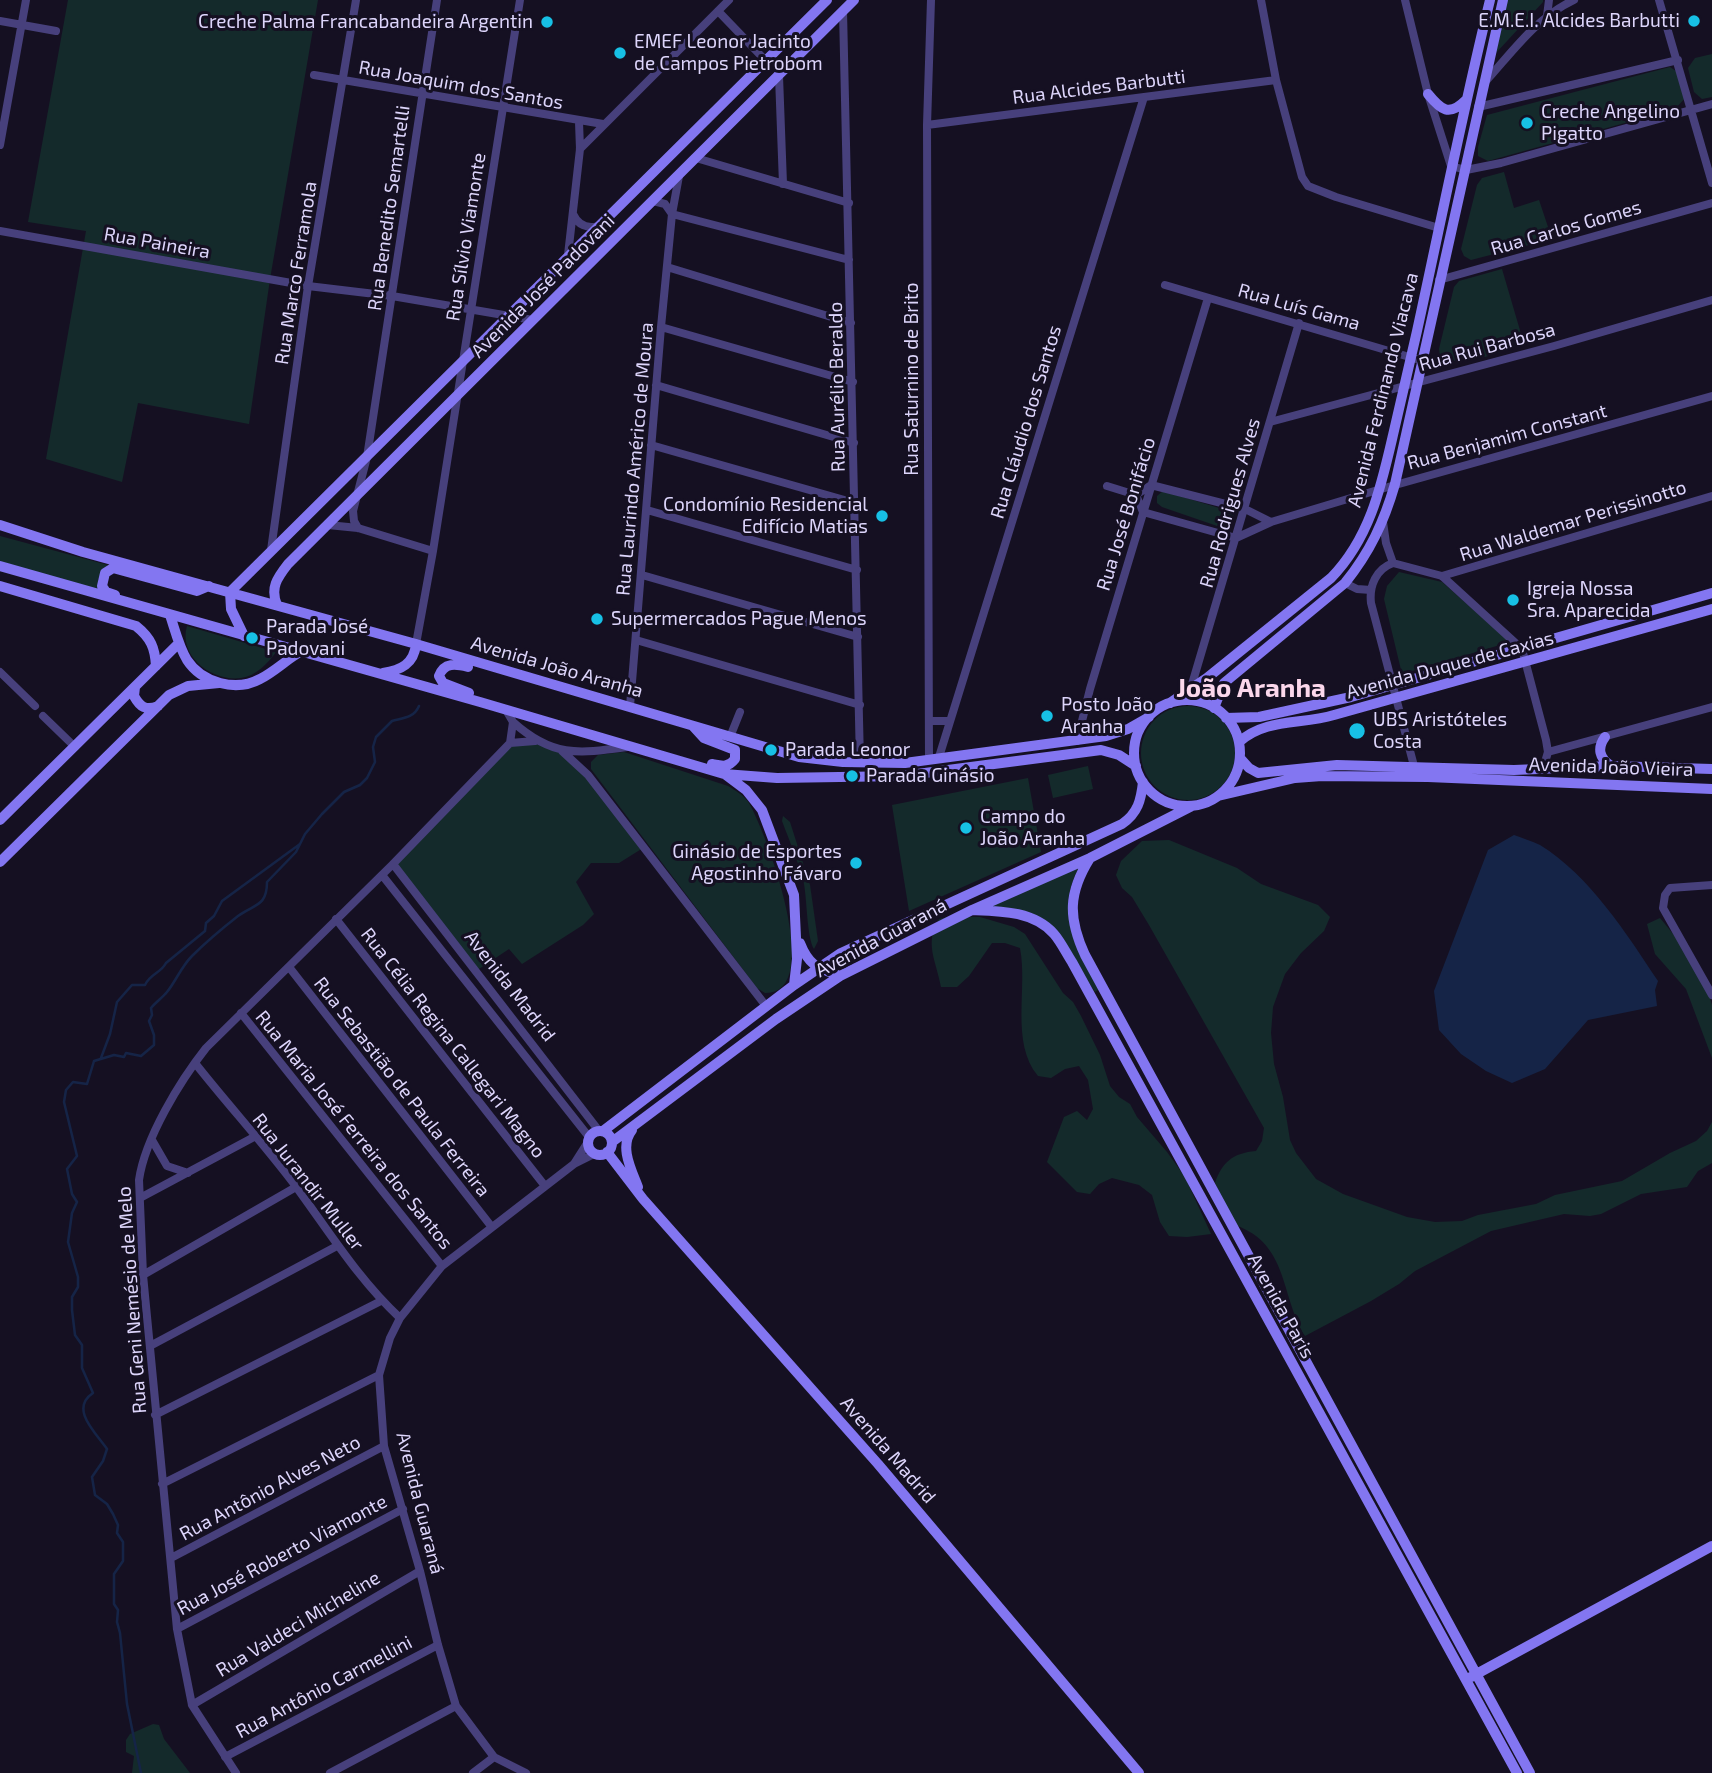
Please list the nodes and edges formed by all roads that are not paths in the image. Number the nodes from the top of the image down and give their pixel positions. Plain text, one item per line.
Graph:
1 (26, 0) edge
2 (356, 0) edge
3 (437, 0) edge
4 (520, 0) edge
5 (729, 0) edge
6 (827, 0) edge
7 (855, 0) edge
8 (931, 0) edge
9 (1261, 0) edge
10 (1405, 0) edge
11 (1489, 0) edge
12 (1503, 0) edge
13 (1549, 0) edge
14 (1574, 0) edge
15 (1659, 0) edge
16 (718, 11) junction
17 (843, 11) junction
18 (1547, 16) junction
19 (0, 21) edge
20 (22, 25) junction
21 (56, 31) dead end
22 (1678, 60) junction
23 (765, 61) junction
24 (314, 75) dead end
25 (779, 76) junction
26 (343, 80) junction
27 (1276, 80) junction
28 (1484, 83) junction
29 (0, 90) edge
30 (10, 92) junction
31 (422, 93) junction
32 (1428, 94) junction
33 (1144, 97) junction
34 (1465, 100) junction
35 (1712, 104) edge
36 (503, 106) junction
37 (1478, 107) junction
38 (1690, 110) junction
39 (579, 122) junction
40 (603, 124) junction
41 (927, 125) junction
42 (0, 145) edge
43 (580, 149) junction
44 (696, 158) junction
45 (1451, 166) junction
46 (1465, 170) junction
47 (679, 176) junction
48 (1712, 183) edge
49 (783, 184) junction
50 (653, 201) junction
51 (1712, 202) edge
52 (849, 203) junction
53 (672, 214) junction
54 (573, 215) junction
55 (598, 226) junction
56 (1439, 228) junction
57 (0, 231) edge
58 (568, 255) junction
59 (849, 260) junction
60 (667, 267) junction
61 (1443, 279) junction
62 (1427, 283) junction
63 (1165, 285) dead end
64 (308, 286) junction
65 (392, 296) junction
66 (1208, 298) junction
67 (1712, 300) edge
68 (471, 308) junction
69 (507, 316) junction
70 (533, 320) junction
71 (851, 323) junction
72 (1299, 323) junction
73 (661, 327) junction
74 (1411, 357) junction
75 (1423, 360) junction
76 (463, 361) junction
77 (853, 382) junction
78 (1418, 382) junction
79 (656, 385) junction
80 (1405, 386) junction
81 (1712, 396) edge
82 (457, 397) junction
83 (373, 421) junction
84 (1270, 422) junction
85 (394, 430) junction
86 (853, 443) junction
87 (651, 445) junction
88 (367, 457) junction
89 (1395, 484) junction
90 (1151, 485) junction
91 (1107, 486) dead end
92 (1381, 489) junction
93 (1136, 495) junction
94 (359, 496) junction
95 (1712, 496) edge
96 (855, 503) junction
97 (1245, 509) junction
98 (647, 510) junction
99 (1143, 512) junction
100 (1271, 522) junction
101 (1383, 522) junction
102 (0, 525) edge
103 (328, 525) junction
104 (358, 528) junction
105 (1236, 538) junction
106 (271, 551) junction
107 (433, 551) junction
108 (1393, 563) junction
109 (288, 564) junction
110 (0, 566) edge
111 (856, 570) junction
112 (642, 575) junction
113 (1442, 576) junction
114 (1345, 583) junction
115 (0, 586) edge
116 (209, 586) junction
117 (1371, 590) junction
118 (230, 592) junction
119 (1712, 593) edge
120 (277, 605) junction
121 (144, 608) junction
122 (1712, 609) edge
123 (170, 615) junction
124 (244, 636) junction
125 (858, 637) junction
126 (636, 640) junction
127 (179, 643) junction
128 (416, 644) junction
129 (1522, 649) junction
130 (300, 652) junction
131 (1525, 664) junction
132 (156, 666) junction
133 (0, 672) edge
134 (380, 674) junction
135 (522, 676) junction
136 (219, 683) junction
137 (1392, 685) junction
138 (135, 687) junction
139 (1190, 691) junction
140 (1396, 698) junction
141 (480, 702) junction
142 (1170, 703) junction
143 (860, 705) junction
144 (35, 706) dead end
145 (158, 706) junction
146 (630, 706) junction
147 (1712, 707) edge
148 (1214, 708) junction
149 (506, 710) junction
150 (740, 712) dead end
151 (43, 716) dead end
152 (1149, 716) junction
153 (1226, 718) junction
154 (950, 720) junction
155 (929, 721) junction
156 (513, 722) junction
157 (691, 724) junction
158 (730, 737) junction
159 (1605, 737) junction
160 (535, 741) junction
161 (1077, 741) junction
162 (1239, 742) junction
163 (510, 743) junction
164 (630, 746) junction
165 (75, 747) junction
166 (562, 751) junction
167 (587, 752) junction
168 (1548, 752) junction
169 (663, 758) junction
170 (934, 758) junction
171 (1240, 758) junction
172 (860, 762) junction
173 (1136, 766) junction
174 (1414, 766) junction
175 (1611, 766) junction
176 (1543, 769) junction
177 (1712, 769) edge
178 (723, 774) junction
179 (588, 775) junction
180 (1143, 782) junction
181 (1712, 789) edge
182 (1218, 796) junction
183 (1192, 806) junction
184 (2, 814) edge
185 (1090, 858) junction
186 (0, 862) edge
187 (393, 864) junction
188 (382, 875) junction
189 (1712, 885) edge
190 (972, 911) junction
191 (336, 919) junction
192 (796, 934) junction
193 (289, 967) junction
194 (817, 967) junction
195 (840, 976) junction
196 (794, 985) junction
197 (1712, 995) edge
198 (766, 1006) junction
199 (241, 1013) junction
200 (195, 1063) junction
201 (644, 1117) junction
202 (595, 1135) junction
203 (254, 1137) junction
204 (152, 1140) junction
205 (609, 1147) junction
206 (594, 1154) junction
207 (574, 1164) junction
208 (188, 1172) junction
209 (545, 1186) junction
210 (296, 1187) junction
211 (140, 1198) junction
212 (643, 1199) junction
213 (491, 1226) junction
214 (337, 1246) junction
215 (442, 1266) junction
216 (143, 1275) junction
217 (1259, 1275) junction
218 (1249, 1282) junction
219 (381, 1301) junction
220 (400, 1318) junction
221 (150, 1346) junction
222 (379, 1375) junction
223 (155, 1415) junction
224 (384, 1446) junction
225 (162, 1484) junction
226 (403, 1509) junction
227 (1712, 1546) edge
228 (171, 1558) junction
229 (419, 1571) junction
230 (177, 1629) junction
231 (438, 1645) junction
232 (1476, 1674) junction
233 (1466, 1680) junction
234 (192, 1705) junction
235 (456, 1706) junction
236 (225, 1757) junction
237 (494, 1757) junction
238 (236, 1773) edge
239 (330, 1773) edge
240 (473, 1773) edge
241 (526, 1773) edge
242 (1139, 1773) edge
243 (1517, 1773) edge
244 (1530, 1773) edge

1 - 20 street
2 - 26 street, Rua Marco Ferramola
3 - 31 street, Rua Benedito Semartelli
4 - 36 street, Rua Sílvio Viamonte
5 - 16 street
6 - 23 street, Avenida José Padovani
7 - 17 street, Avenida José Padovani
8 - 41 street, Rua Saturnino de Brito
9 - 27 street
10 - 32 street
11 - 34 street, Avenida Ferdinando Viacava
12 - 28 street, Avenida Ferdinando Viacava
13 - 18 street
14 - 18 street
15 - 22 street
16 - 23 street
16 - 40 street
17 - 25 street, Avenida José Padovani
17 - 52 street, Rua Aurélio Beraldo
18 - 28 street
19 - 20 street
20 - 21 street
20 - 30 street
22 - 37 street
22 - 38 street
23 - 55 street, Avenida José Padovani
24 - 26 street, Rua Joaquim dos Santos
25 - 44 street, Avenida José Padovani
25 - 49 street
26 - 31 street, Rua Joaquim dos Santos
26 - 64 street, Rua Marco Ferramola
27 - 33 street, Rua Alcides Barbutti
27 - 56 street
28 - 37 street, Avenida Ferdinando Viacava
29 - 30 street
30 - 42 street
31 - 36 street, Rua Joaquim dos Santos
31 - 65 street, Rua Benedito Semartelli
32 - 34 street
32 - 45 street
33 - 41 street, Rua Alcides Barbutti
33 - 154 street, Rua Cláudio dos Santos
34 - 45 street, Avenida Ferdinando Viacava
35 - 38 street
36 - 39 street, Rua Joaquim dos Santos
36 - 68 street, Rua Sílvio Viamonte
37 - 46 street, Avenida Ferdinando Viacava
38 - 46 street
38 - 48 street
39 - 40 street, Rua Joaquim dos Santos
39 - 43 street
40 - 43 street
41 - 155 street, Rua Saturnino de Brito
43 - 54 street
44 - 47 street, Avenida José Padovani
44 - 49 street
45 - 46 street
45 - 56 street, Avenida Ferdinando Viacava
46 - 61 street, Avenida Ferdinando Viacava
47 - 50 street, Avenida José Padovani
47 - 53 street, Rua Laurindo Américo de Moura
49 - 52 street
50 - 53 street
50 - 70 street, Avenida José Padovani
51 - 61 street, Rua Carlos Gomes
52 - 59 street, Rua Aurélio Beraldo
53 - 59 street
53 - 60 street, Rua Laurindo Américo de Moura
54 - 55 street
54 - 58 street
55 - 58 street, Avenida José Padovani
56 - 62 street, Avenida Ferdinando Viacava
57 - 64 street, Rua Paineira
58 - 69 street, Avenida José Padovani
59 - 71 street, Rua Aurélio Beraldo
60 - 71 street
60 - 73 street, Rua Laurindo Américo de Moura
61 - 62 street, Rua Carlos Gomes
61 - 75 street, Avenida Ferdinando Viacava
62 - 74 street, Avenida Ferdinando Viacava
63 - 66 street, Rua Luís Gama
64 - 65 street, Rua Paineira
64 - 106 street, Rua Marco Ferramola
65 - 68 street, Rua Paineira
65 - 83 street, Rua Benedito Semartelli
66 - 72 street, Rua Luís Gama
66 - 90 street, Rua José Bonifácio
67 - 78 street, Rua Rui Barbosa
68 - 69 street, Rua Paineira
68 - 76 street, Rua Sílvio Viamonte
69 - 70 street, Rua Paineira
69 - 76 street, Avenida José Padovani
70 - 82 street, Avenida José Padovani
71 - 77 street, Rua Aurélio Beraldo
72 - 74 street, Rua Luís Gama
72 - 84 street, Rua Rodrigues Alves
73 - 77 street
73 - 79 street, Rua Laurindo Américo de Moura
74 - 75 street, Rua Luís Gama
74 - 80 street, Avenida Ferdinando Viacava
75 - 78 street, Avenida Ferdinando Viacava
76 - 82 street, Rua Sílvio Viamonte
76 - 85 street, Avenida José Padovani
77 - 86 street, Rua Aurélio Beraldo
78 - 80 street, Rua Rui Barbosa
78 - 89 street, Avenida Ferdinando Viacava
79 - 86 street
79 - 87 street, Rua Laurindo Américo de Moura
80 - 84 street, Rua Rui Barbosa
80 - 92 street, Avenida Ferdinando Viacava
81 - 89 street, Rua Benjamim Constant
82 - 94 street, Avenida José Padovani
82 - 107 street, Rua Sílvio Viamonte
83 - 85 street
83 - 88 street, Rua Benedito Semartelli
84 - 97 street, Rua Rodrigues Alves
85 - 88 street, Avenida José Padovani
86 - 96 street, Rua Aurélio Beraldo
87 - 96 street
87 - 98 street, Rua Laurindo Américo de Moura
88 - 94 street, Rua Benedito Semartelli
88 - 106 street, Avenida José Padovani
89 - 92 street, Rua Benjamim Constant
89 - 101 street, Avenida Ferdinando Viacava
90 - 93 street
90 - 97 street
90 - 99 street, Rua José Bonifácio
91 - 93 street
92 - 100 street, Rua Benjamim Constant
92 - 139 street, Avenida Ferdinando Viacava
93 - 99 street
94 - 103 street, Avenida José Padovani
94 - 104 street, Rua Benedito Semartelli
95 - 113 street, Rua Waldemar Perissinotto
96 - 111 street, Rua Aurélio Beraldo
97 - 100 street
97 - 105 street, Rua Rodrigues Alves
98 - 111 street
98 - 112 street, Rua Laurindo Américo de Moura
99 - 105 street
99 - 161 street, Rua José Bonifácio
100 - 105 street, Rua Benjamim Constant
101 - 108 street
101 - 114 street, Avenida Ferdinando Viacava
102 - 116 street, Avenida João Aranha
103 - 104 street
103 - 109 street, Avenida José Padovani
104 - 107 street
105 - 139 street, Rua Rodrigues Alves
106 - 109 street
106 - 118 street, Avenida José Padovani
107 - 128 street, Rua Sílvio Viamonte
108 - 113 street
108 - 117 street
109 - 120 street, Avenida José Padovani
110 - 121 street
111 - 125 street, Rua Aurélio Beraldo
112 - 125 street
112 - 126 street, Rua Laurindo Américo de Moura
113 - 129 street
114 - 117 street
114 - 148 street, Avenida Ferdinando Viacava
115 - 132 street
116 - 118 street, Avenida João Aranha
116 - 121 street
117 - 137 street
118 - 120 street, Avenida João Aranha
118 - 124 street
119 - 129 street, Avenida Duque de Caxias
120 - 128 street, Avenida João Aranha
121 - 123 street
122 - 131 street, Avenida Duque de Caxias
123 - 124 street
123 - 127 street
124 - 130 street
125 - 143 street, Rua Aurélio Beraldo
126 - 143 street
126 - 146 street, Rua Laurindo Américo de Moura
127 - 132 street
127 - 136 street
128 - 134 street
128 - 135 street, Avenida João Aranha
129 - 131 street
129 - 137 street, Avenida Duque de Caxias
130 - 134 street
130 - 136 street
131 - 140 street, Avenida Duque de Caxias
131 - 168 street
132 - 138 street
133 - 144 street
134 - 141 street
135 - 141 street
135 - 146 street, Avenida João Aranha
136 - 145 street
137 - 140 street
137 - 153 street, Avenida Duque de Caxias
138 - 145 street
138 - 165 street
139 - 142 street, Avenida Ferdinando Viacava
140 - 162 street, Avenida Duque de Caxias
140 - 174 street
141 - 149 street
142 - 148 street
142 - 152 street
143 - 172 street, Rua Aurélio Beraldo
145 - 186 street
146 - 157 street, Avenida João Aranha
147 - 159 street
148 - 153 street
149 - 156 street
149 - 164 street
150 - 158 street
151 - 165 street
152 - 161 street, Avenida João Aranha
152 - 173 street
153 - 162 street
154 - 155 street
154 - 170 street, Rua Cláudio dos Santos
155 - 170 street, Rua Saturnino de Brito
156 - 160 street
156 - 163 street
157 - 158 street, Avenida João Aranha
157 - 169 street
158 - 172 street, Avenida João Aranha
159 - 168 street
159 - 175 street
160 - 163 street
160 - 166 street
161 - 170 street, Avenida João Aranha
162 - 171 street
163 - 187 street, Rua Geni Nemésio de Melo
164 - 167 street
164 - 169 street
165 - 184 street
166 - 167 street
166 - 179 street
167 - 179 street
168 - 176 street
169 - 178 street
170 - 172 street, Avenida João Aranha
171 - 174 street, Avenida João Vieira
171 - 182 street
173 - 178 street
173 - 180 street
174 - 176 street, Avenida João Vieira
175 - 176 street, Avenida João Vieira
175 - 177 street, Avenida João Vieira
178 - 192 street
179 - 198 street
180 - 183 street
180 - 194 street, Avenida Guaraná
181 - 182 street, Avenida João Vieira
182 - 183 street
183 - 185 street, Avenida Guaraná
185 - 190 street, Avenida Guaraná
185 - 217 street, Avenida Paris
187 - 188 street, Rua Geni Nemésio de Melo
187 - 202 street, Avenida Madrid
188 - 191 street, Rua Geni Nemésio de Melo
188 - 202 street, Avenida Madrid
189 - 197 street
190 - 195 street, Avenida Guaraná
190 - 218 street, Avenida Paris
191 - 193 street, Rua Geni Nemésio de Melo
191 - 209 street, Rua Célia Regina Callegari Magno
192 - 194 street
192 - 196 street
193 - 199 street, Rua Geni Nemésio de Melo
193 - 213 street, Rua Sebastião de Paula Ferreira
194 - 195 street
194 - 196 street, Avenida Guaraná
195 - 201 street, Avenida Guaraná
196 - 198 street, Avenida Guaraná
198 - 202 street, Avenida Guaraná
199 - 200 street, Rua Geni Nemésio de Melo
199 - 215 street, Rua Maria José Ferreira dos Santos
200 - 203 street, Rua Jurandir Muller
200 - 204 street, Rua Geni Nemésio de Melo
201 - 205 street, Avenida Guaraná
201 - 212 street
202 - 205 street
202 - 206 street
202 - 207 street, Avenida Guaraná
203 - 208 street
203 - 210 street, Rua Jurandir Muller
204 - 208 street
204 - 211 street, Rua Geni Nemésio de Melo
205 - 206 street
205 - 212 street, Avenida Madrid
206 - 207 street, Avenida Guaraná
207 - 209 street, Avenida Guaraná
208 - 211 street
209 - 213 street, Avenida Guaraná
210 - 214 street, Rua Jurandir Muller
210 - 216 street
211 - 216 street, Rua Geni Nemésio de Melo
212 - 242 street, Avenida Madrid
213 - 215 street, Avenida Guaraná
214 - 219 street, Rua Jurandir Muller
214 - 221 street
215 - 220 street, Avenida Guaraná
216 - 221 street, Rua Geni Nemésio de Melo
217 - 218 street
217 - 232 street, Avenida Paris
218 - 233 street, Avenida Paris
219 - 220 street, Rua Jurandir Muller
219 - 223 street
220 - 222 street, Avenida Guaraná
221 - 223 street, Rua Geni Nemésio de Melo
222 - 224 street, Avenida Guaraná
222 - 225 street
223 - 225 street, Rua Geni Nemésio de Melo
224 - 226 street, Avenida Guaraná
224 - 228 street, Rua Antônio Alves Neto
225 - 228 street, Rua Geni Nemésio de Melo
226 - 229 street, Avenida Guaraná
226 - 230 street, Rua José Roberto Viamonte
227 - 232 street
228 - 230 street, Rua Geni Nemésio de Melo
229 - 231 street, Avenida Guaraná
229 - 234 street, Rua Valdeci Micheline
230 - 234 street, Rua Geni Nemésio de Melo
231 - 235 street, Avenida Guaraná
231 - 236 street, Rua Antônio Carmellini
232 - 233 street
232 - 244 street, Avenida Paris
233 - 243 street, Avenida Paris
234 - 236 street, Rua Geni Nemésio de Melo
235 - 237 street, Avenida Guaraná
235 - 239 street
236 - 238 street, Rua Geni Nemésio de Melo
237 - 240 street
237 - 241 street, Avenida Guaraná

